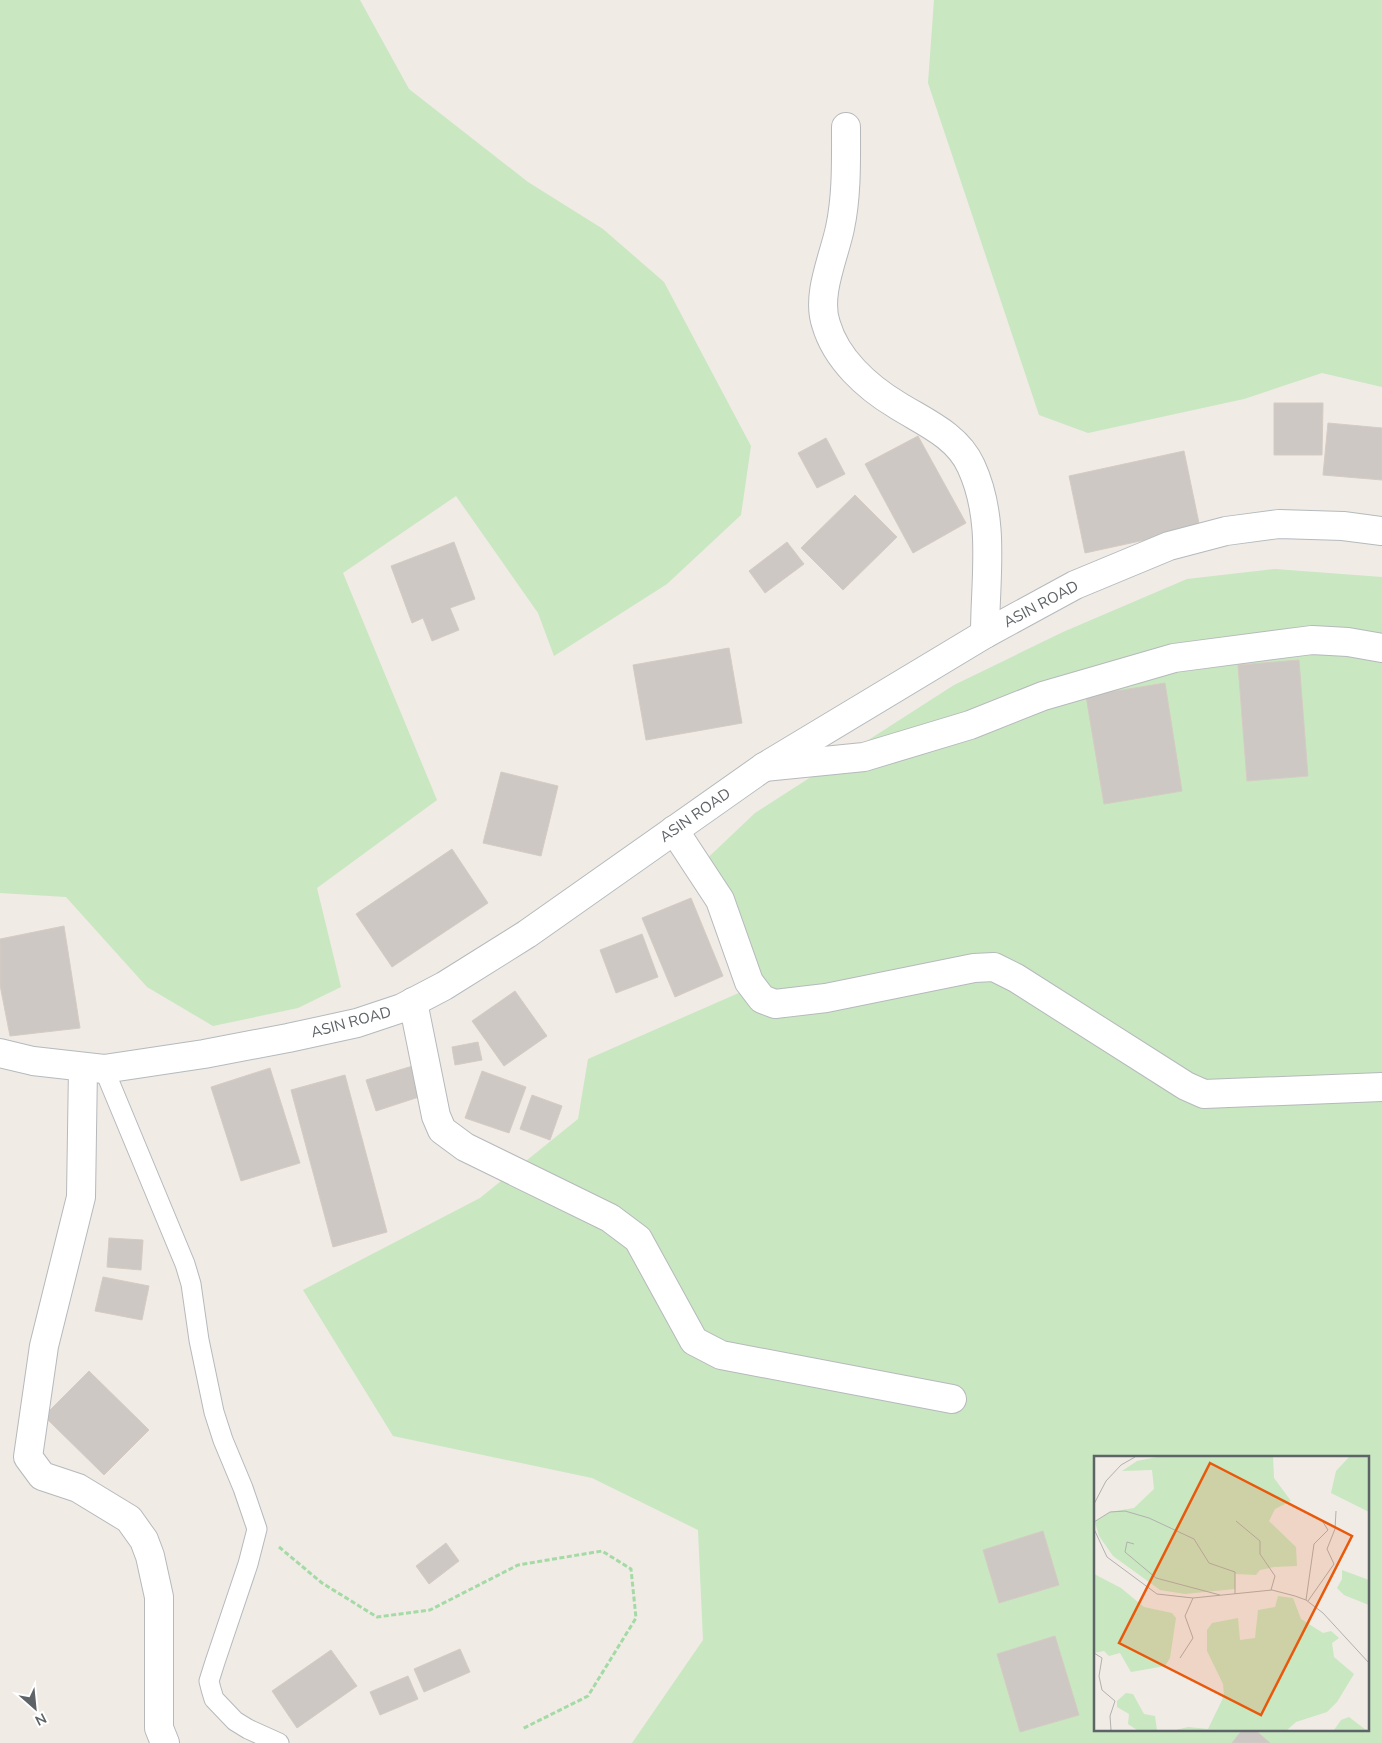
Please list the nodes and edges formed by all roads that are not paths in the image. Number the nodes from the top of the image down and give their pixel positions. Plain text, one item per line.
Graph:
1 (846, 127) dead end
2 (1382, 531) edge
3 (984, 634) junction
4 (1382, 648) edge
5 (764, 767) junction
6 (674, 830) junction
7 (413, 1002) junction
8 (0, 1053) edge
9 (93, 1068) junction
10 (1382, 1088) edge
11 (952, 1399) dead end
12 (165, 1743) edge
13 (279, 1743) edge

1 - 3 street
2 - 3 street, ASIN ROAD
3 - 5 street, ASIN ROAD
4 - 5 street
5 - 6 street, ASIN ROAD
6 - 7 street, ASIN ROAD
6 - 10 street
7 - 9 street, ASIN ROAD
7 - 11 street
8 - 9 street, ASIN ROAD
9 - 12 street
9 - 13 lane

